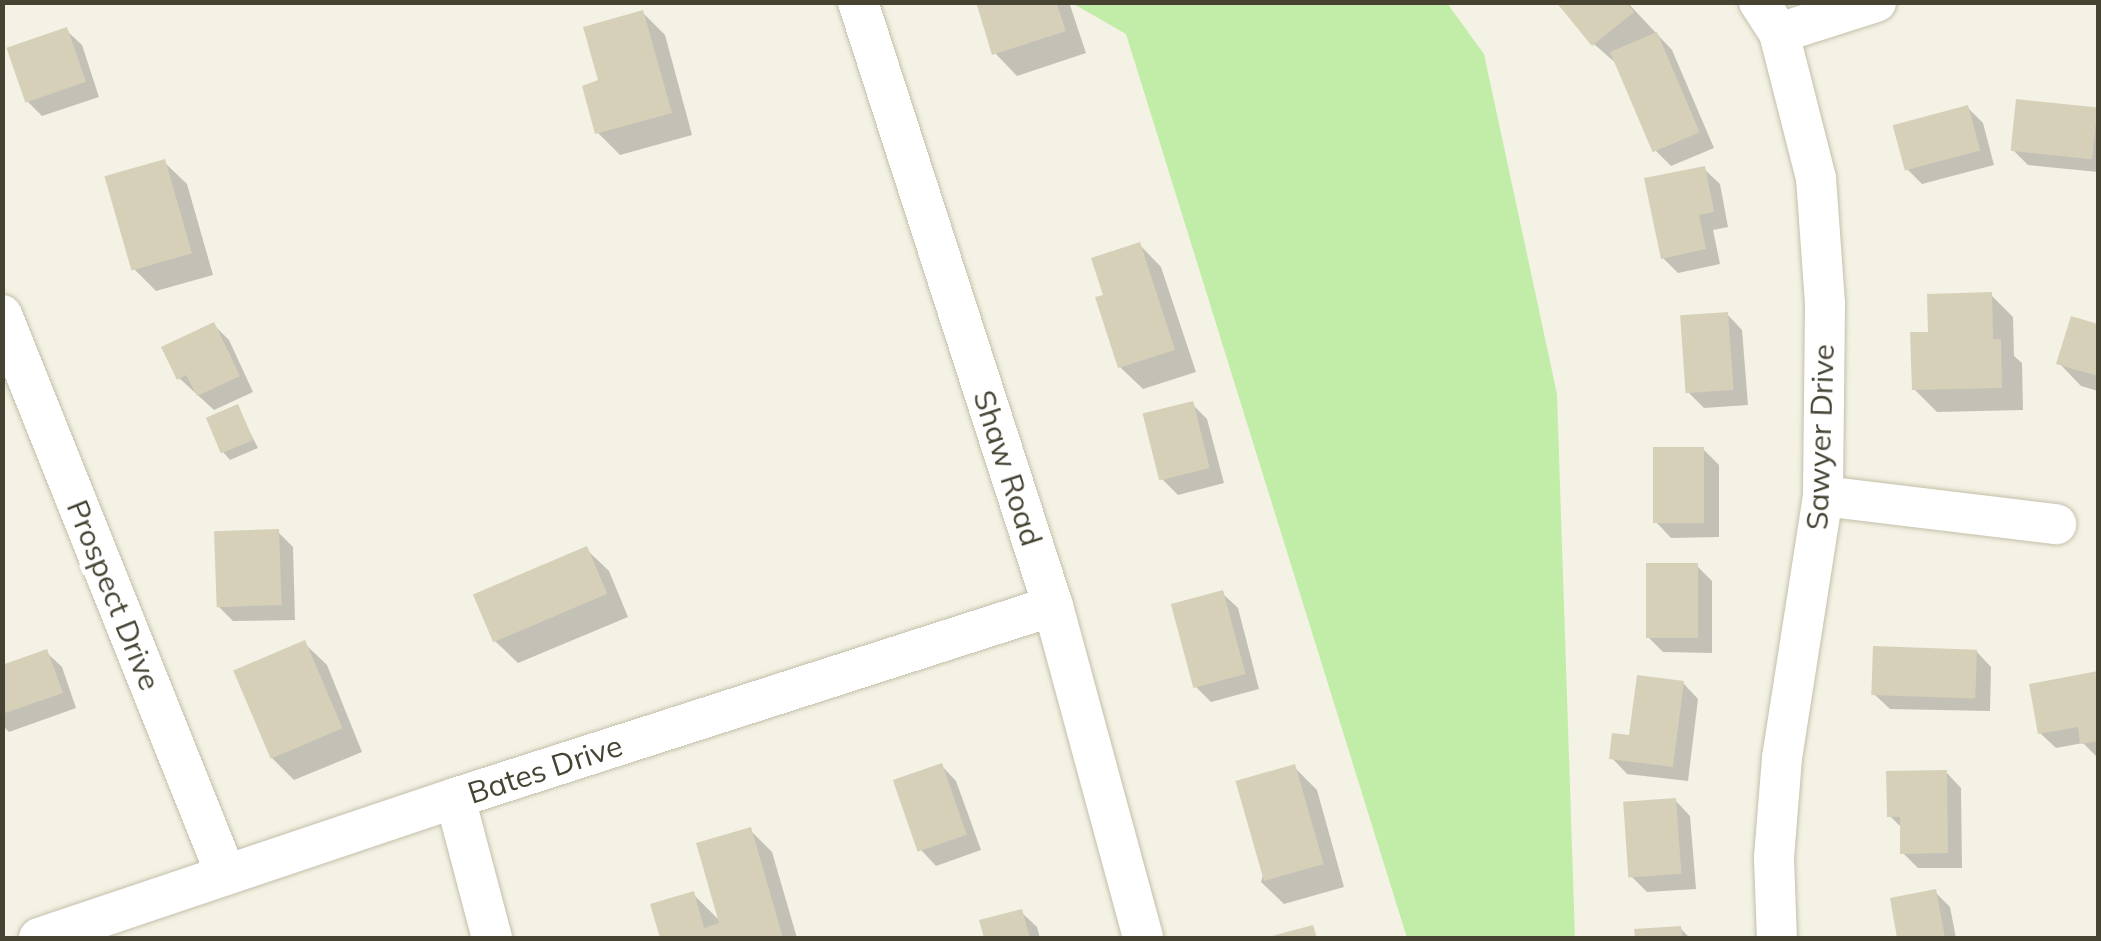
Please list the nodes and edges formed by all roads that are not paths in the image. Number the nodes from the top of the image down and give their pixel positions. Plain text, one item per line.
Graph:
1 (858, 2) edge
2 (1876, 2) edge
3 (1769, 18) edge
4 (2, 315) edge
5 (1823, 496) junction
6 (2056, 524) dead end
7 (1053, 606) junction
8 (455, 798) junction
9 (226, 875) junction
10 (39, 938) edge
11 (492, 938) edge
12 (1143, 938) edge
13 (1778, 938) edge

1 - 7 street, Shaw Road
2 - 3 street
3 - 5 street, Sawyer Drive
4 - 9 street, Prospect Drive
5 - 6 street
5 - 13 street, Sawyer Drive
7 - 8 street, Bates Drive
7 - 12 street, Shaw Road
8 - 9 street, Bates Drive
8 - 11 street
9 - 10 street, Bates Drive

